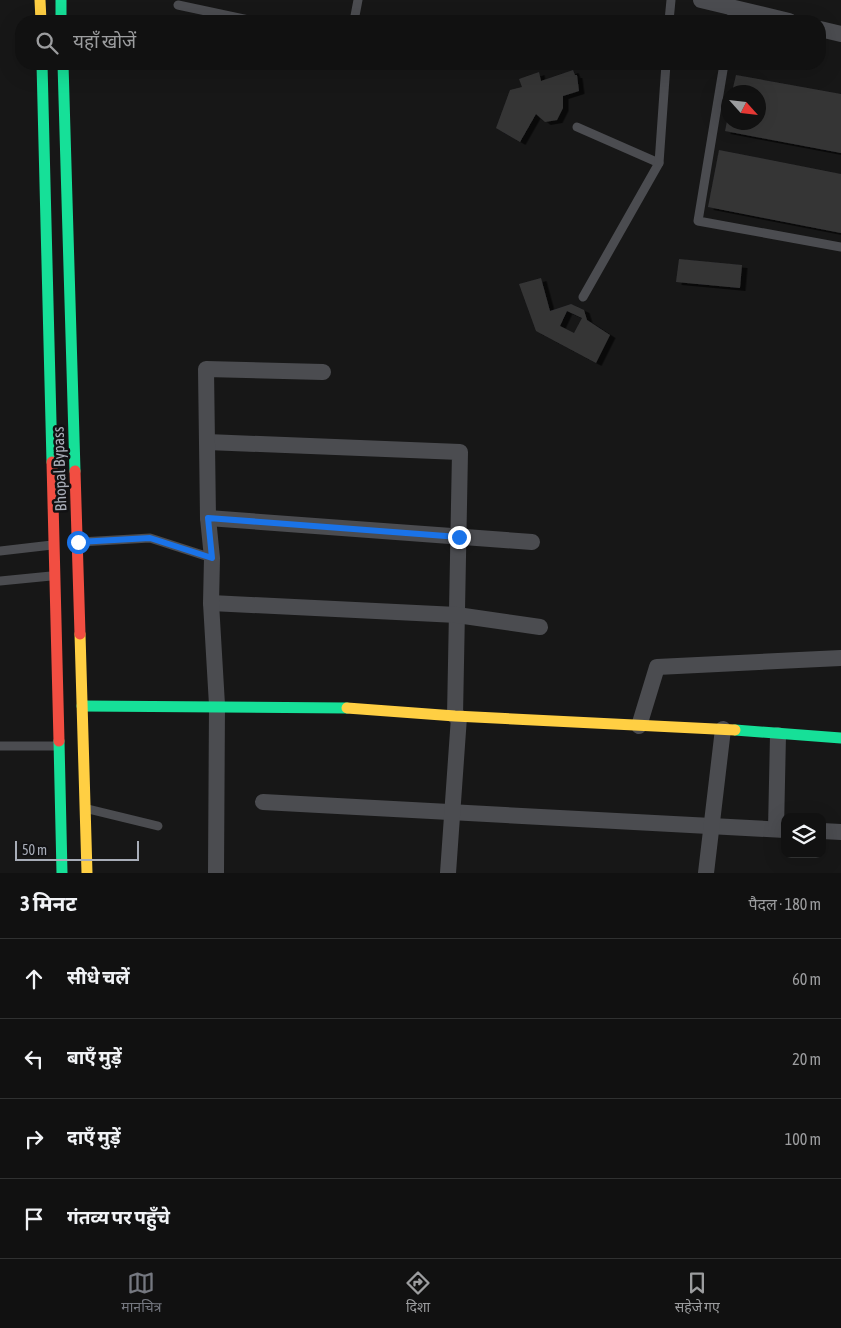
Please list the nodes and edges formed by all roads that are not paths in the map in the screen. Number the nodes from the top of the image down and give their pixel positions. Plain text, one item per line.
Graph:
1 (40, 0) edge
2 (61, 0) edge
3 (358, 0) edge
4 (671, 0) edge
5 (701, 0) edge
6 (178, 5) dead end
7 (41, 15) edge
8 (61, 15) edge
9 (225, 15) edge
10 (355, 15) edge
11 (670, 15) edge
12 (732, 15) edge
13 (826, 30) edge
14 (841, 34) edge
15 (42, 70) edge
16 (63, 70) edge
17 (666, 70) edge
18 (723, 70) edge
19 (577, 128) dead end
20 (659, 163) junction
21 (841, 247) edge
22 (583, 297) dead end
23 (322, 372) dead end
24 (207, 442) junction
25 (208, 518) junction
26 (459, 537) junction
27 (532, 542) dead end
28 (66, 543) junction
29 (0, 551) edge
30 (212, 558) junction
31 (67, 573) junction
32 (0, 581) edge
33 (211, 603) junction
34 (457, 616) junction
35 (540, 627) dead end
36 (841, 658) edge
37 (217, 705) junction
38 (82, 706) junction
39 (457, 717) junction
40 (639, 726) junction
41 (723, 730) junction
42 (778, 735) junction
43 (841, 738) edge
44 (0, 746) edge
45 (59, 746) junction
46 (263, 802) dead end
47 (85, 809) junction
48 (452, 813) junction
49 (158, 826) dead end
50 (712, 827) junction
51 (780, 829) edge
52 (826, 831) edge
53 (841, 832) edge
54 (62, 873) edge
55 (87, 873) edge
56 (216, 873) edge
57 (448, 873) edge
58 (706, 873) edge

1 - 7 main road
2 - 8 main road
3 - 10 lane
4 - 11 lane
5 - 12 street
6 - 9 lane
13 - 14 street
15 - 28 main road, Bhopal Bypass
16 - 28 main road, Bhopal Bypass
17 - 20 lane
18 - 21 lane
19 - 20 lane
20 - 22 lane
23 - 24 street
24 - 25 street
24 - 26 street
25 - 26 street
25 - 30 street
26 - 27 street
26 - 34 street
28 - 29 lane
28 - 30 lane
28 - 31 main road, Bhopal Bypass
28 - 31 main road, Bhopal Bypass
30 - 33 street
31 - 32 lane
31 - 38 main road, Bhopal Bypass
31 - 45 main road, Bhopal Bypass
33 - 34 street
33 - 37 street
34 - 35 street
34 - 39 street
36 - 40 street
37 - 38 main road
37 - 39 main road
37 - 56 street
38 - 47 main road, Bhopal Bypass
39 - 40 main road
39 - 48 street
40 - 41 main road
41 - 42 main road
41 - 50 street
42 - 43 main road
42 - 51 street
44 - 45 lane
45 - 54 main road, Bhopal Bypass
46 - 48 street
47 - 49 lane
47 - 55 main road, Bhopal Bypass
48 - 50 street
48 - 57 street
50 - 51 street
50 - 58 street
52 - 53 street

